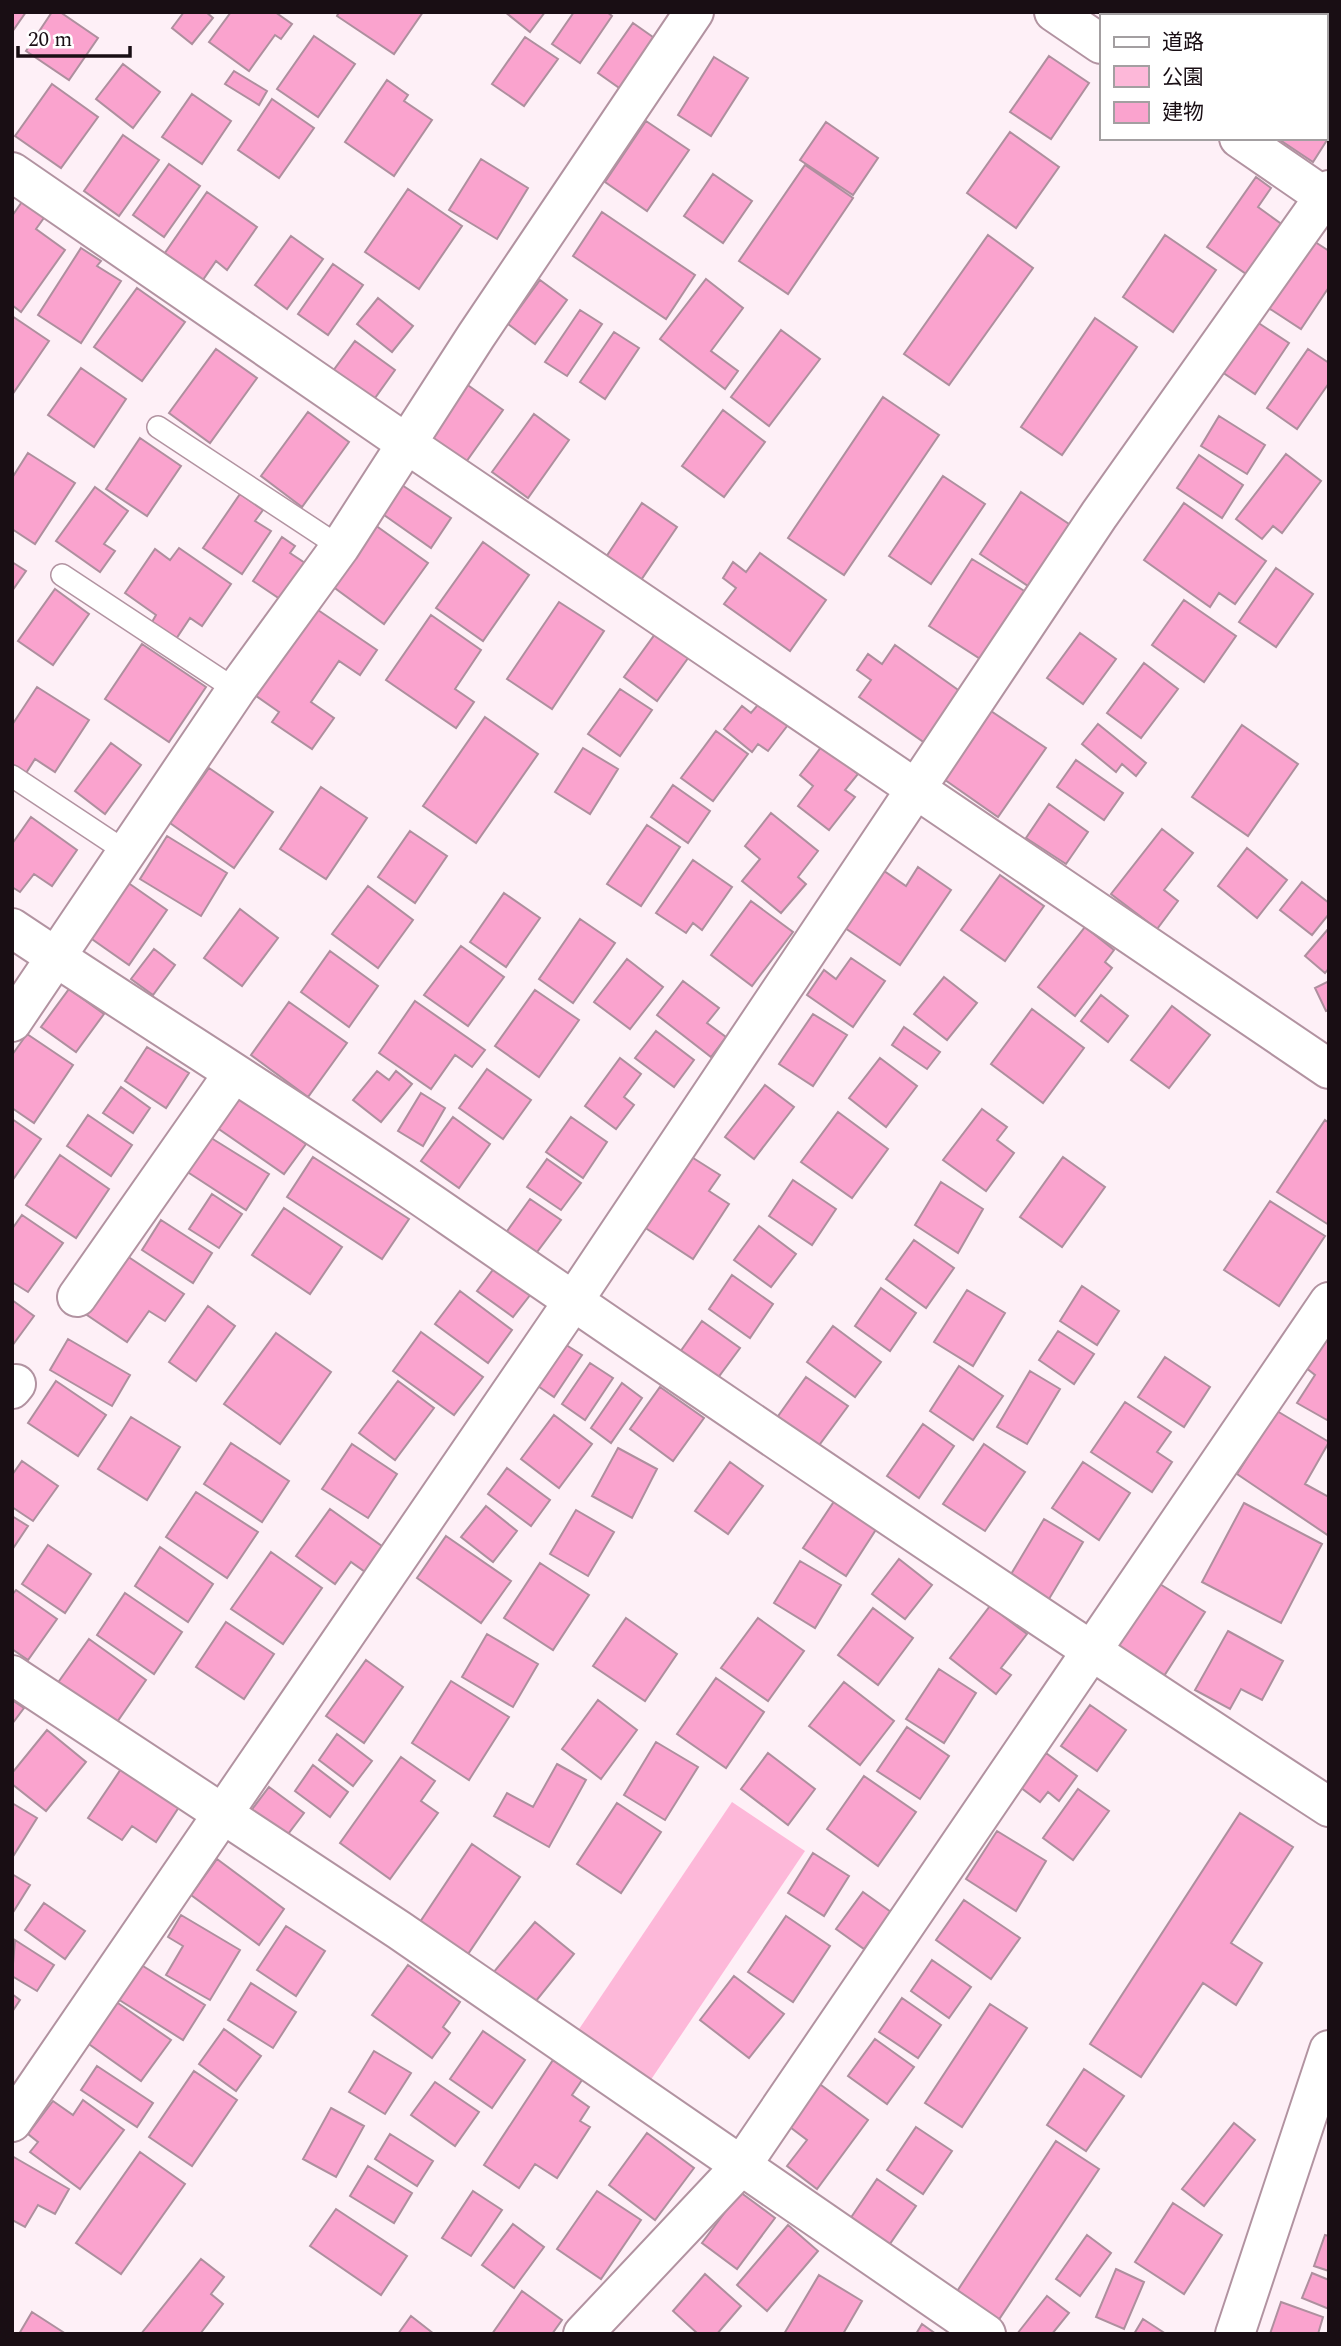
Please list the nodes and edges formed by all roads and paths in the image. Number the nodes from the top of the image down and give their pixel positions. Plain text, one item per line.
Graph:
1 (694, 12) edge
2 (1054, 12) edge
3 (1100, 43) edge
4 (1242, 140) edge
5 (12, 172) edge
6 (1327, 196) edge
7 (158, 428) dead end
8 (407, 444) junction
9 (340, 547) junction
10 (62, 575) dead end
11 (236, 690) junction
12 (12, 776) edge
13 (916, 790) junction
14 (128, 853) junction
15 (12, 928) edge
16 (57, 957) junction
17 (12, 1022) edge
18 (1329, 1069) edge
19 (233, 1074) junction
20 (77, 1297) dead end
21 (1329, 1301) edge
22 (572, 1303) junction
23 (1090, 1651) junction
24 (12, 1675) edge
25 (1329, 1807) edge
26 (221, 1814) junction
27 (1329, 2050) edge
28 (12, 2122) edge
29 (741, 2166) junction
30 (583, 2334) edge
31 (986, 2334) edge
32 (1235, 2334) edge

1 - 8 street
2 - 3 street
4 - 6 street
5 - 8 street
6 - 13 street
7 - 9 lane
8 - 9 street
8 - 13 street
9 - 11 street
10 - 11 lane
11 - 14 street
12 - 14 lane
13 - 18 street
13 - 22 street
14 - 16 street
15 - 16 street
16 - 17 street
16 - 19 street
19 - 20 street
19 - 22 street
21 - 23 street
22 - 23 street
22 - 26 street
23 - 25 street
23 - 29 street
24 - 26 street
26 - 28 street
26 - 29 street
27 - 32 street
29 - 30 street
29 - 31 street

